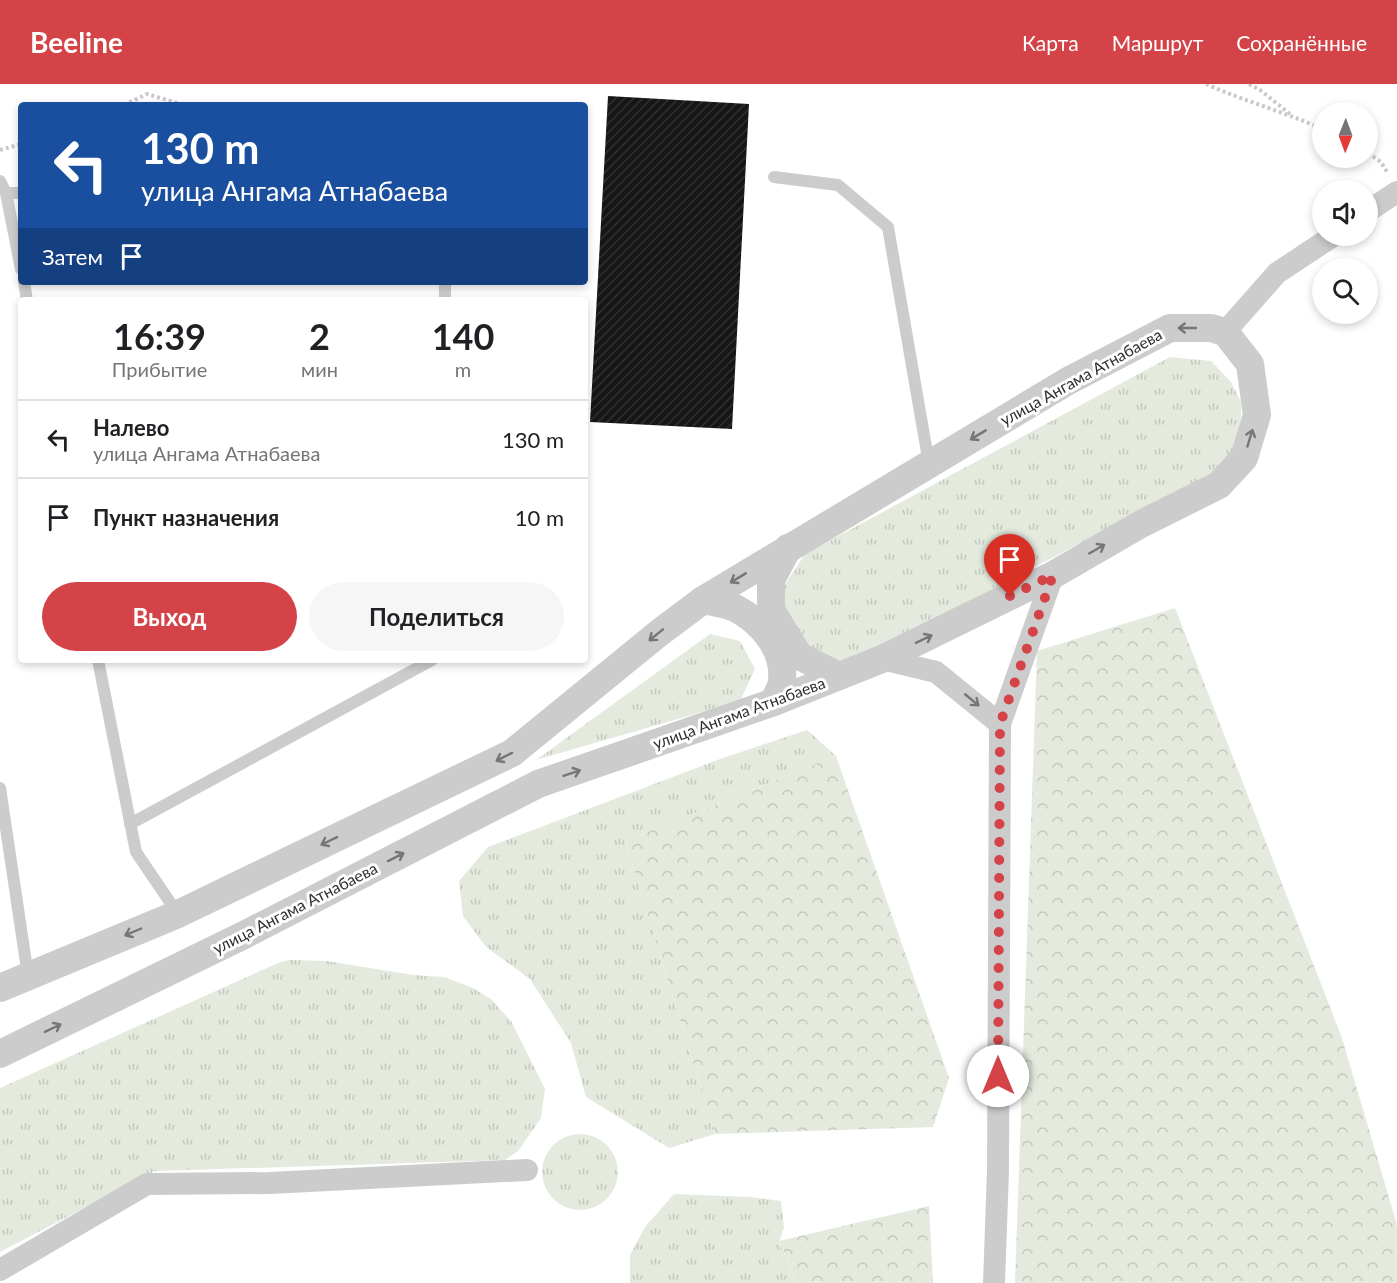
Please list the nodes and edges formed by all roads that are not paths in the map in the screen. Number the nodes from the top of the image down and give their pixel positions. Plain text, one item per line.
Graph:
1 (774, 177) dead end
2 (3, 187) edge
3 (18, 192) edge
4 (1397, 192) edge
5 (1378, 205) edge
6 (1318, 246) edge
7 (18, 255) edge
8 (1224, 332) junction
9 (929, 464) junction
10 (789, 548) junction
11 (1053, 575) junction
12 (703, 600) junction
13 (882, 659) junction
14 (99, 663) edge
15 (426, 663) edge
16 (839, 676) junction
17 (774, 702) junction
18 (1000, 724) junction
19 (0, 788) edge
20 (130, 824) junction
21 (178, 914) junction
22 (28, 976) junction
23 (0, 988) edge
24 (0, 1054) edge
25 (527, 1170) dead end
26 (0, 1270) edge
27 (994, 1283) edge

1 - 9 lane
2 - 3 lane
2 - 7 lane
4 - 5 street
6 - 8 street
8 -> 9 street, улица Ангама Атнабаева
11 -> 8 street, улица Ангама Атнабаева
9 - 10 street, улица Ангама Атнабаева
10 -> 12 street, улица Ангама Атнабаева
10 - 16 street
13 -> 11 street, улица Ангама Атнабаева
11 - 18 street
12 - 17 street
12 -> 21 street, улица Ангама Атнабаева
13 - 16 street, улица Ангама Атнабаева
13 -> 18 street
14 - 20 lane
15 - 20 lane
16 - 17 street, улица Ангама Атнабаева
24 -> 17 street, улица Ангама Атнабаева
18 - 27 street
19 - 22 lane
20 - 21 lane
21 -> 22 street, улица Ангама Атнабаева
22 - 23 street, улица Ангама Атнабаева
25 - 26 street

